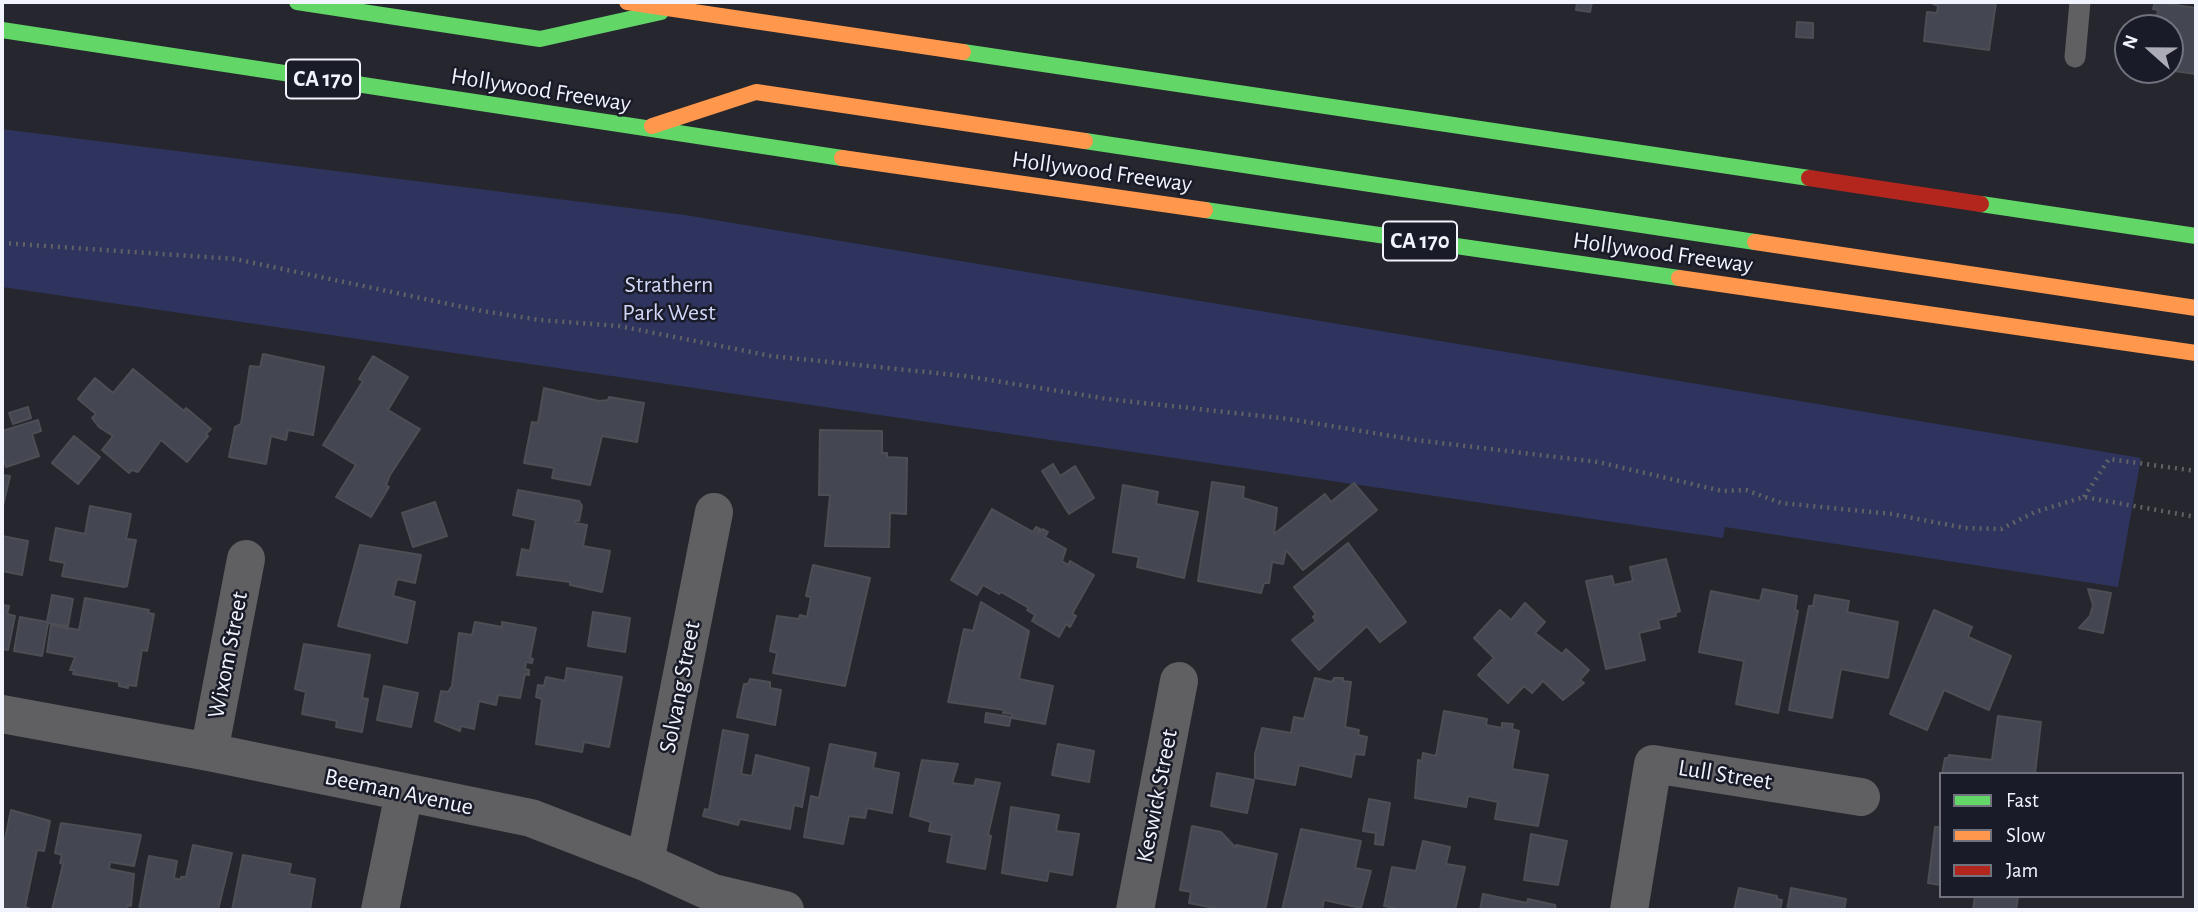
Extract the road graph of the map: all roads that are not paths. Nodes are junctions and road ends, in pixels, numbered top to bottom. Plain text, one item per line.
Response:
1 (297, 2) edge
2 (627, 2) edge
3 (2080, 2) edge
4 (676, 9) junction
5 (2, 30) edge
6 (2075, 57) dead end
7 (643, 128) junction
8 (2196, 236) edge
9 (2196, 309) edge
10 (2196, 354) edge
11 (714, 512) dead end
12 (246, 559) dead end
13 (1179, 681) dead end
14 (2, 714) edge
15 (209, 752) junction
16 (404, 793) junction
17 (1861, 797) dead end
18 (645, 862) junction
19 (380, 910) edge
20 (785, 910) edge
21 (1135, 910) edge
22 (1629, 910) edge

1 - 4 highway
2 - 4 highway
3 - 6 lane
4 - 8 highway
5 - 7 highway, Hollywood Freeway / CA 170
7 - 9 highway
7 - 10 highway, Hollywood Freeway / CA 170
11 - 18 street, Solvang Street
12 - 15 street, Wixom Street
13 - 21 street, Keswick Street
14 - 15 street, Beeman Avenue
15 - 16 street, Beeman Avenue
16 - 18 street, Beeman Avenue
16 - 19 street
17 - 22 street, Lull Street
18 - 20 street, Beeman Avenue

